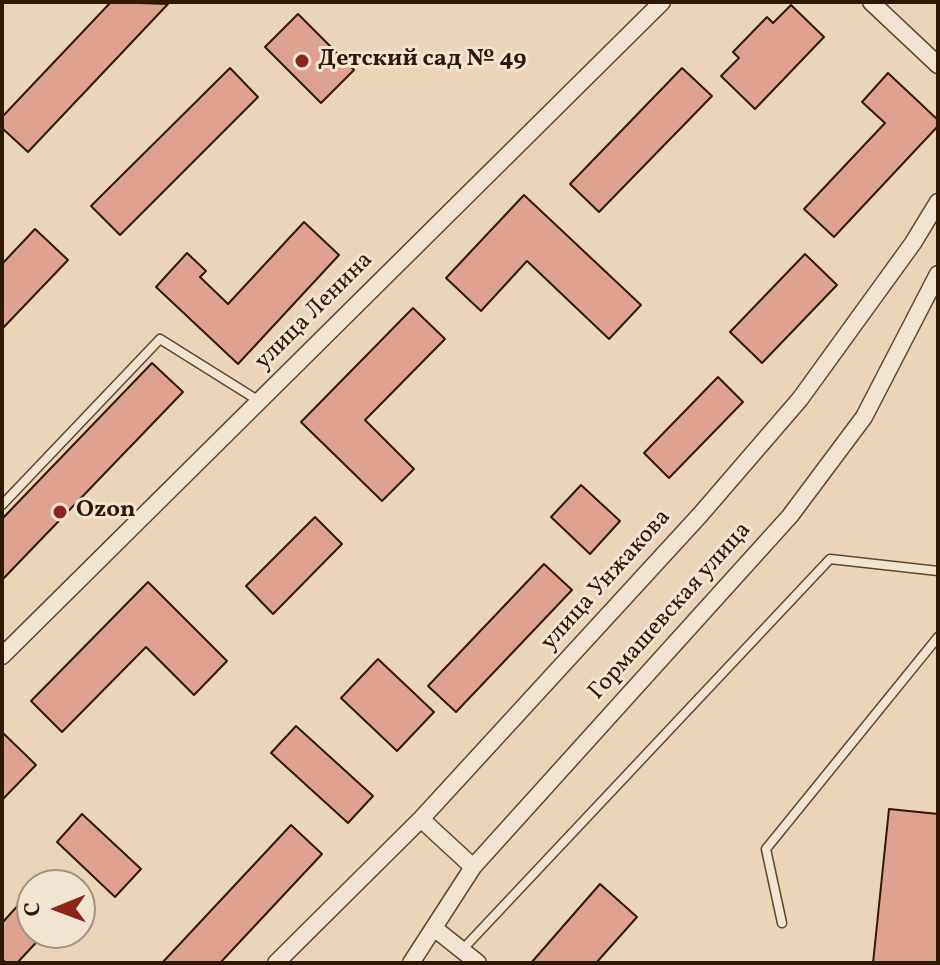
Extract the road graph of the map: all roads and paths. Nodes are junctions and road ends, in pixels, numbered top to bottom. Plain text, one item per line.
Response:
1 (662, 2) edge
2 (871, 2) edge
3 (938, 65) edge
4 (938, 202) edge
5 (938, 274) edge
6 (259, 401) junction
7 (2, 505) edge
8 (938, 571) edge
9 (938, 637) edge
10 (2, 656) edge
11 (421, 819) junction
12 (473, 867) junction
13 (782, 923) dead end
14 (434, 928) junction
15 (462, 950) junction
16 (276, 963) edge
17 (411, 963) edge
18 (478, 963) edge

1 - 6 street, улица Ленина
2 - 3 street
4 - 11 street, улица Унжакова
5 - 12 street, Гормашевская улица
6 - 7 lane
6 - 10 street, улица Ленина
8 - 15 lane
9 - 13 lane
11 - 12 street
11 - 16 street, улица Унжакова
12 - 14 street, Гормашевская улица
14 - 15 street
14 - 17 street, Гормашевская улица
15 - 18 street

